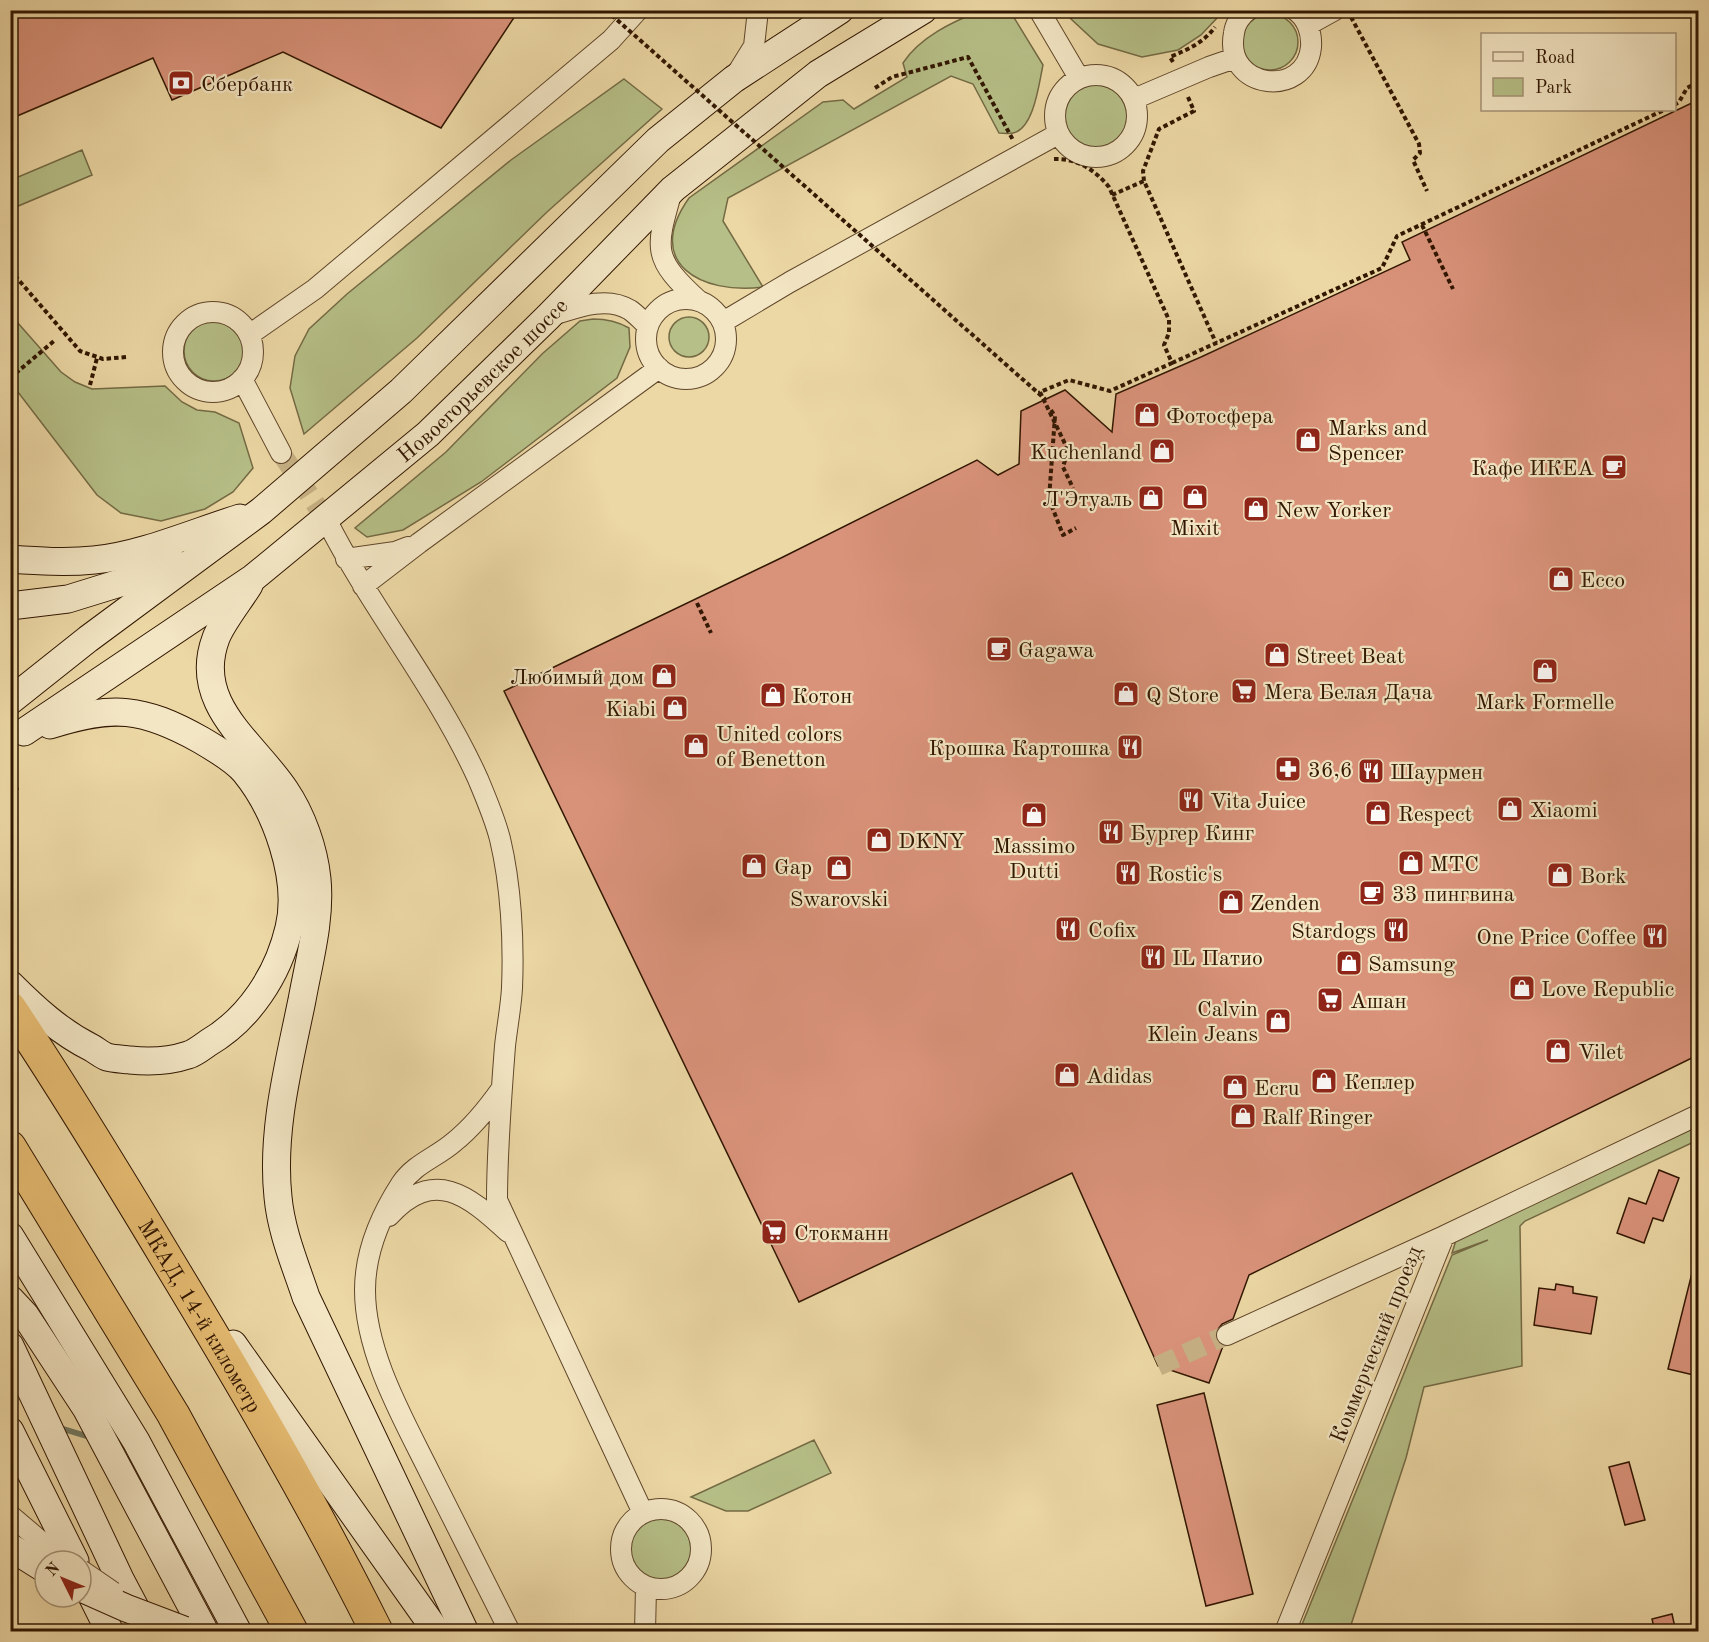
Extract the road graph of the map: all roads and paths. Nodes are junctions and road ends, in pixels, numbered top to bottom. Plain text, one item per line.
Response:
1 (606, 10) edge
2 (638, 10) edge
3 (758, 10) edge
4 (840, 10) edge
5 (923, 10) edge
6 (1039, 10) edge
7 (1248, 10) edge
8 (1335, 10) edge
9 (1349, 10) edge
10 (1301, 18) edge
11 (1219, 22) dead end
12 (1235, 58) junction
13 (1079, 78) junction
14 (734, 79) junction
15 (1180, 80) junction
16 (1698, 82) edge
17 (875, 88) dead end
18 (1134, 99) junction
19 (1676, 104) edge
20 (1663, 111) edge
21 (1058, 134) junction
22 (1009, 161) junction
23 (1044, 162) dead end
24 (1144, 181) junction
25 (673, 189) junction
26 (1426, 191) dead end
27 (1112, 195) junction
28 (1422, 225) junction
29 (10, 270) edge
30 (1453, 289) dead end
31 (699, 301) junction
32 (548, 316) junction
33 (723, 322) junction
34 (648, 326) junction
35 (249, 335) junction
36 (54, 341) dead end
37 (1216, 343) junction
38 (126, 357) dead end
39 (97, 358) junction
40 (1172, 363) junction
41 (659, 368) junction
42 (10, 378) edge
43 (242, 379) junction
44 (90, 385) dead end
45 (281, 453) tunnel mouth
46 (1073, 488) dead end
47 (261, 511) junction
48 (327, 521) tunnel mouth
49 (1076, 528) dead end
50 (419, 543) junction
51 (10, 559) edge
52 (196, 559) junction
53 (346, 559) junction
54 (253, 578) junction
55 (363, 586) junction
56 (697, 603) dead end
57 (15, 606) edge
58 (711, 633) dead end
59 (10, 701) edge
60 (17, 737) edge
61 (10, 781) edge
62 (19, 792) dead end
63 (10, 984) edge
64 (10, 1008) edge
65 (502, 1088) junction
66 (1698, 1115) edge
67 (10, 1147) edge
68 (137, 1209) junction
69 (379, 1227) junction
70 (10, 1236) edge
71 (1444, 1236) junction
72 (515, 1238) junction
73 (10, 1299) edge
74 (1227, 1335) tunnel mouth
75 (10, 1346) edge
76 (10, 1431) edge
77 (375, 1442) junction
78 (643, 1513) junction
79 (10, 1515) edge
80 (10, 1547) edge
81 (50, 1549) edge
82 (69, 1549) edge
83 (33, 1561) edge
84 (93, 1580) edge
85 (646, 1587) junction
86 (93, 1593) edge
87 (93, 1597) edge
88 (192, 1631) edge
89 (110, 1632) edge
90 (148, 1632) edge
91 (238, 1632) edge
92 (292, 1632) edge
93 (377, 1632) edge
94 (437, 1632) edge
95 (465, 1632) edge
96 (485, 1632) edge
97 (510, 1632) edge
98 (645, 1632) edge
99 (1285, 1632) edge

1 - 49 path, bridge
2 - 35 street
3 - 14 street
4 - 14 main road, Новоегорьевское шоссе
5 - 25 main road, Новоегорьевское шоссе
6 - 13 street
7 - 12 street
8 - 10 street
9 - 26 path
10 - 12 street
11 - 15 path
12 - 15 street
13 - 18 street
13 - 21 street
14 - 47 main road, Новоегорьевское шоссе
15 - 18 street
15 - 24 path
16 - 19 path
17 - 22 path
18 - 21 street
20 - 28 path
21 - 22 street
22 - 33 street
23 - 27 path
24 - 27 path
24 - 37 path
25 - 31 street
25 - 32 main road, Новоегорьевское шоссе
27 - 40 path
28 - 30 path
28 - 37 path
29 - 39 path
31 - 33 street
31 - 34 street
32 - 34 street
32 - 54 main road, Новоегорьевское шоссе
33 - 41 street
34 - 41 street
35 - 43 street
35 - 43 street
36 - 42 path
37 - 40 path
38 - 39 path
39 - 44 path
40 - 46 path
41 - 50 street
43 - 45 street
47 - 51 main road
47 - 52 main road, Новоегорьевское шоссе
48 - 53 street
50 - 53 street
50 - 55 street
52 - 57 main road
52 - 59 main road, Новоегорьевское шоссе
53 - 55 street
54 - 60 main road, Новоегорьевское шоссе
54 - 77 main road
55 - 65 street
56 - 58 path
60 - 63 main road
61 - 62 path
64 - 68 highway, МКАД, 14-й километр
65 - 69 street
65 - 72 street
66 - 71 street, Коммерческий проезд
67 - 92 highway
68 - 93 highway, МКАД, 14-й километр
68 - 94 main road
69 - 72 street
69 - 97 street
70 - 91 main road
71 - 74 street
71 - 99 street, Коммерческий проезд
72 - 78 street
73 - 88 main road
75 - 90 main road
76 - 82 main road
77 - 95 main road
77 - 96 main road
78 - 85 street
78 - 85 street
79 - 81 street
80 - 83 main road
84 - 88 street, bridge
85 - 98 street
86 - 88 main road, bridge
87 - 89 main road

